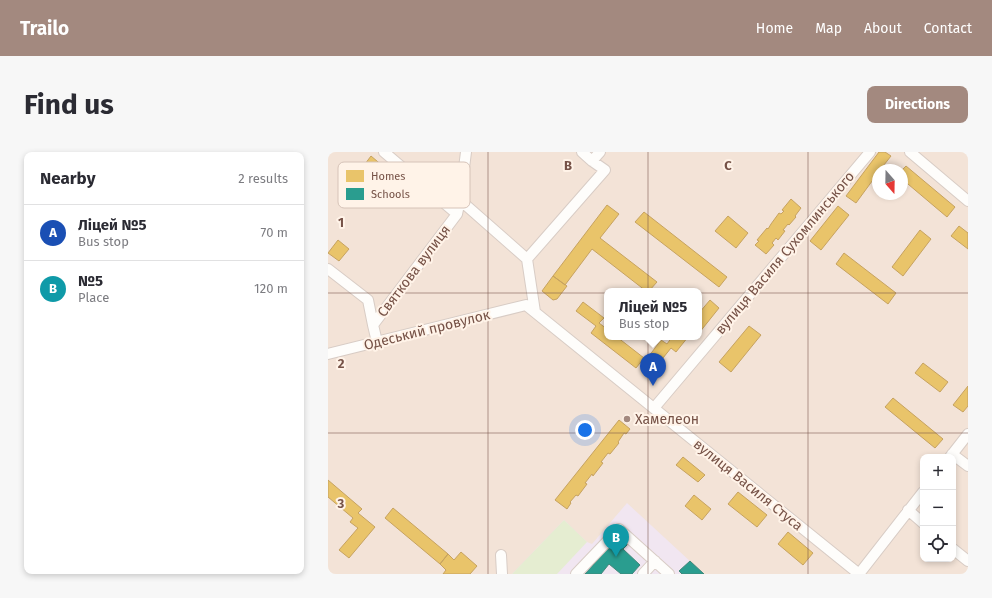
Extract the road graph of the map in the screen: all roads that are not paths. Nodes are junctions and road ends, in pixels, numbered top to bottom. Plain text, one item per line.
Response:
1 (384, 152) edge
2 (466, 152) edge
3 (582, 152) edge
4 (600, 152) edge
5 (870, 152) edge
6 (910, 152) edge
7 (592, 161) junction
8 (396, 162) edge
9 (465, 162) edge
10 (968, 201) edge
11 (450, 208) edge
12 (458, 208) edge
13 (469, 208) edge
14 (457, 214) junction
15 (528, 259) junction
16 (328, 269) edge
17 (526, 305) joint
18 (534, 312) junction
19 (373, 325) junction
20 (377, 342) junction
21 (328, 354) edge
22 (654, 408) junction
23 (968, 434) edge
24 (953, 454) edge
25 (956, 459) edge
26 (968, 466) edge
27 (920, 496) edge
28 (908, 510) junction
29 (920, 520) edge
30 (956, 552) edge
31 (501, 555) dead end
32 (655, 561) junction
33 (968, 562) edge
34 (502, 574) edge
35 (576, 574) edge
36 (642, 574) edge
37 (669, 574) edge
38 (859, 574) edge

1 - 8 street
2 - 9 street, Святкова вулиця
3 - 7 street
4 - 7 street
5 - 22 street, вулиця Василя Сухомлинського
6 - 10 street
7 - 15 street
11 - 14 street
12 - 14 street, Святкова вулиця
13 - 15 street
14 - 19 street, Святкова вулиця
15 - 18 street
16 - 19 street
17 - 18 street, вулиця Василя Стуса
17 - 20 street, Одеський провулок
18 - 22 street, вулиця Василя Стуса
19 - 20 street, Святкова вулиця
20 - 21 street, Одеський провулок
22 - 38 street, вулиця Василя Стуса
23 - 24 street
25 - 26 street
27 - 28 street
28 - 29 street
28 - 38 street
30 - 33 street
31 - 34 street
32 - 35 street
32 - 36 street
32 - 37 street

